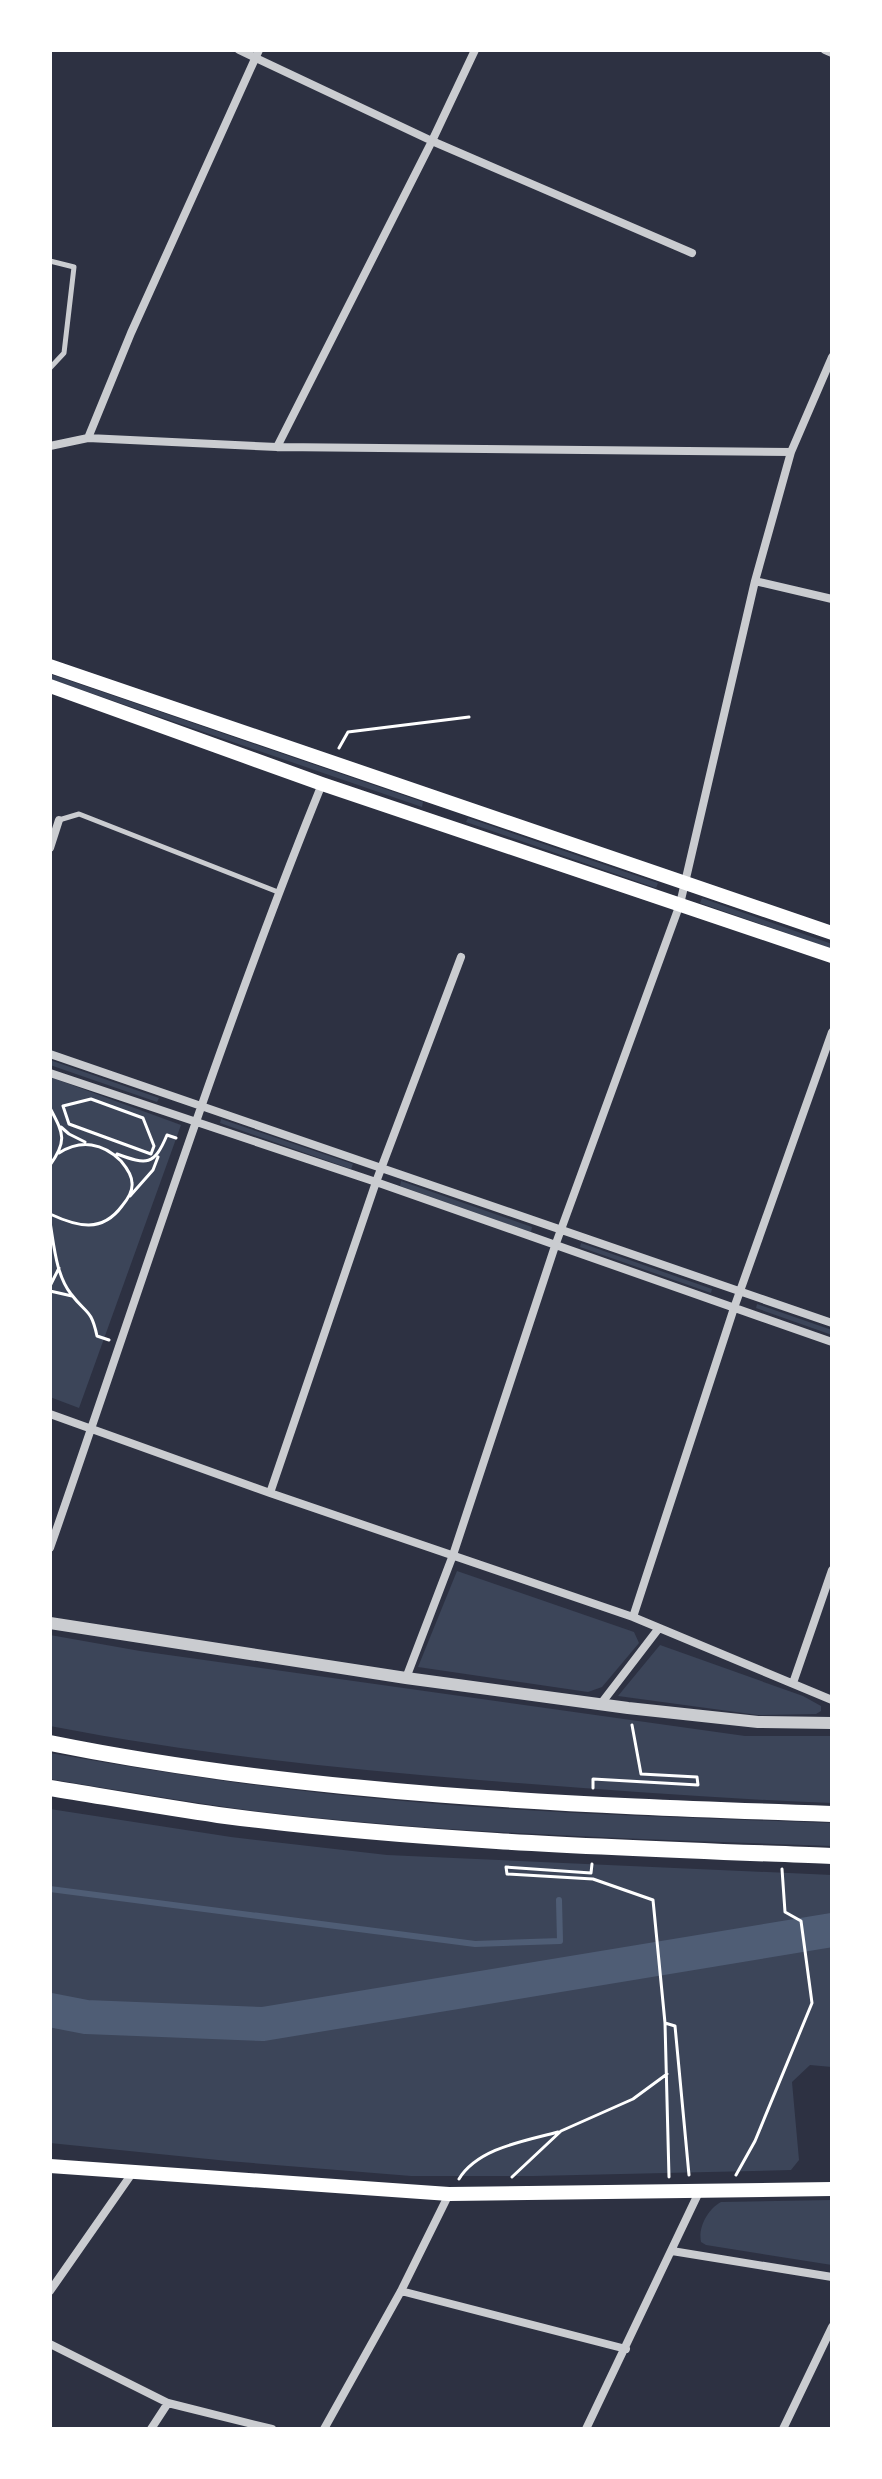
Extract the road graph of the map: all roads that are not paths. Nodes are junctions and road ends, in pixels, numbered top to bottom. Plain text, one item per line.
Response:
1 (239, 50) edge
2 (475, 50) edge
3 (825, 50) edge
4 (832, 53) edge
5 (257, 54) edge
6 (432, 141) junction
7 (692, 253) dead end
8 (50, 261) edge
9 (832, 357) edge
10 (50, 368) edge
11 (88, 438) junction
12 (50, 446) edge
13 (277, 447) junction
14 (791, 452) junction
15 (755, 581) junction
16 (832, 599) edge
17 (50, 666) edge
18 (50, 686) edge
19 (322, 784) junction
20 (452, 802) junction
21 (59, 820) joint
22 (444, 826) junction
23 (50, 848) edge
24 (685, 883) junction
25 (278, 892) junction
26 (680, 904) junction
27 (832, 933) edge
28 (832, 956) edge
29 (461, 957) dead end
30 (832, 1032) edge
31 (50, 1054) edge
32 (50, 1073) edge
33 (200, 1106) junction
34 (194, 1122) junction
35 (382, 1168) junction
36 (376, 1182) junction
37 (561, 1230) junction
38 (555, 1246) junction
39 (740, 1291) junction
40 (734, 1308) junction
41 (832, 1323) edge
42 (832, 1342) edge
43 (50, 1414) edge
44 (92, 1429) junction
45 (270, 1493) junction
46 (50, 1548) edge
47 (453, 1555) junction
48 (832, 1570) edge
49 (633, 1617) junction
50 (50, 1623) edge
51 (659, 1628) junction
52 (406, 1678) junction
53 (793, 1683) junction
54 (832, 1700) edge
55 (600, 1705) junction
56 (832, 1723) edge
57 (50, 1743) edge
58 (50, 1788) edge
59 (832, 1814) edge
60 (832, 1856) edge
61 (50, 2166) edge
62 (133, 2172) junction
63 (832, 2189) edge
64 (695, 2192) junction
65 (449, 2194) junction
66 (672, 2251) junction
67 (832, 2277) edge
68 (50, 2291) edge
69 (401, 2291) junction
70 (832, 2327) edge
71 (50, 2344) edge
72 (626, 2349) junction
73 (168, 2403) junction
74 (151, 2429) edge
75 (272, 2429) edge
76 (324, 2429) edge
77 (586, 2429) edge
78 (783, 2429) edge

1 - 5 street
2 - 6 street
3 - 4 street
5 - 6 street
5 - 11 street
6 - 7 street
6 - 13 street
8 - 10 lane
9 - 14 street
11 - 12 street
11 - 13 street
13 - 14 street
14 - 15 street
15 - 16 street
15 - 24 street
17 - 20 main road
18 - 19 main road
19 - 22 main road
19 - 25 street
20 - 22 main road
20 - 24 main road
21 - 23 street
21 - 25 lane
22 - 26 main road
24 - 26 street
24 - 27 main road
25 - 33 street
26 - 28 main road
26 - 37 street
29 - 35 street
30 - 39 street
31 - 33 street
32 - 34 street
33 - 34 street
33 - 35 street
34 - 36 street
34 - 44 street
35 - 36 street
35 - 37 street
36 - 38 street
36 - 45 street
37 - 38 street
37 - 39 street
38 - 40 street
38 - 47 street
39 - 40 street
39 - 41 street
40 - 42 street
40 - 49 street
43 - 44 street
44 - 45 street
44 - 46 street
45 - 47 street
47 - 49 street
47 - 52 street
48 - 53 street
49 - 51 street
50 - 52 street
51 - 53 street
51 - 55 street
52 - 55 street
53 - 54 street
55 - 56 street
57 - 59 highway
58 - 60 highway
61 - 62 main road
62 - 65 main road
62 - 68 street
63 - 64 main road
64 - 65 main road
64 - 66 street
65 - 69 street
66 - 67 street
66 - 72 street
69 - 72 street
69 - 76 street
70 - 78 street
71 - 73 street
72 - 77 street
73 - 74 street
73 - 75 street

